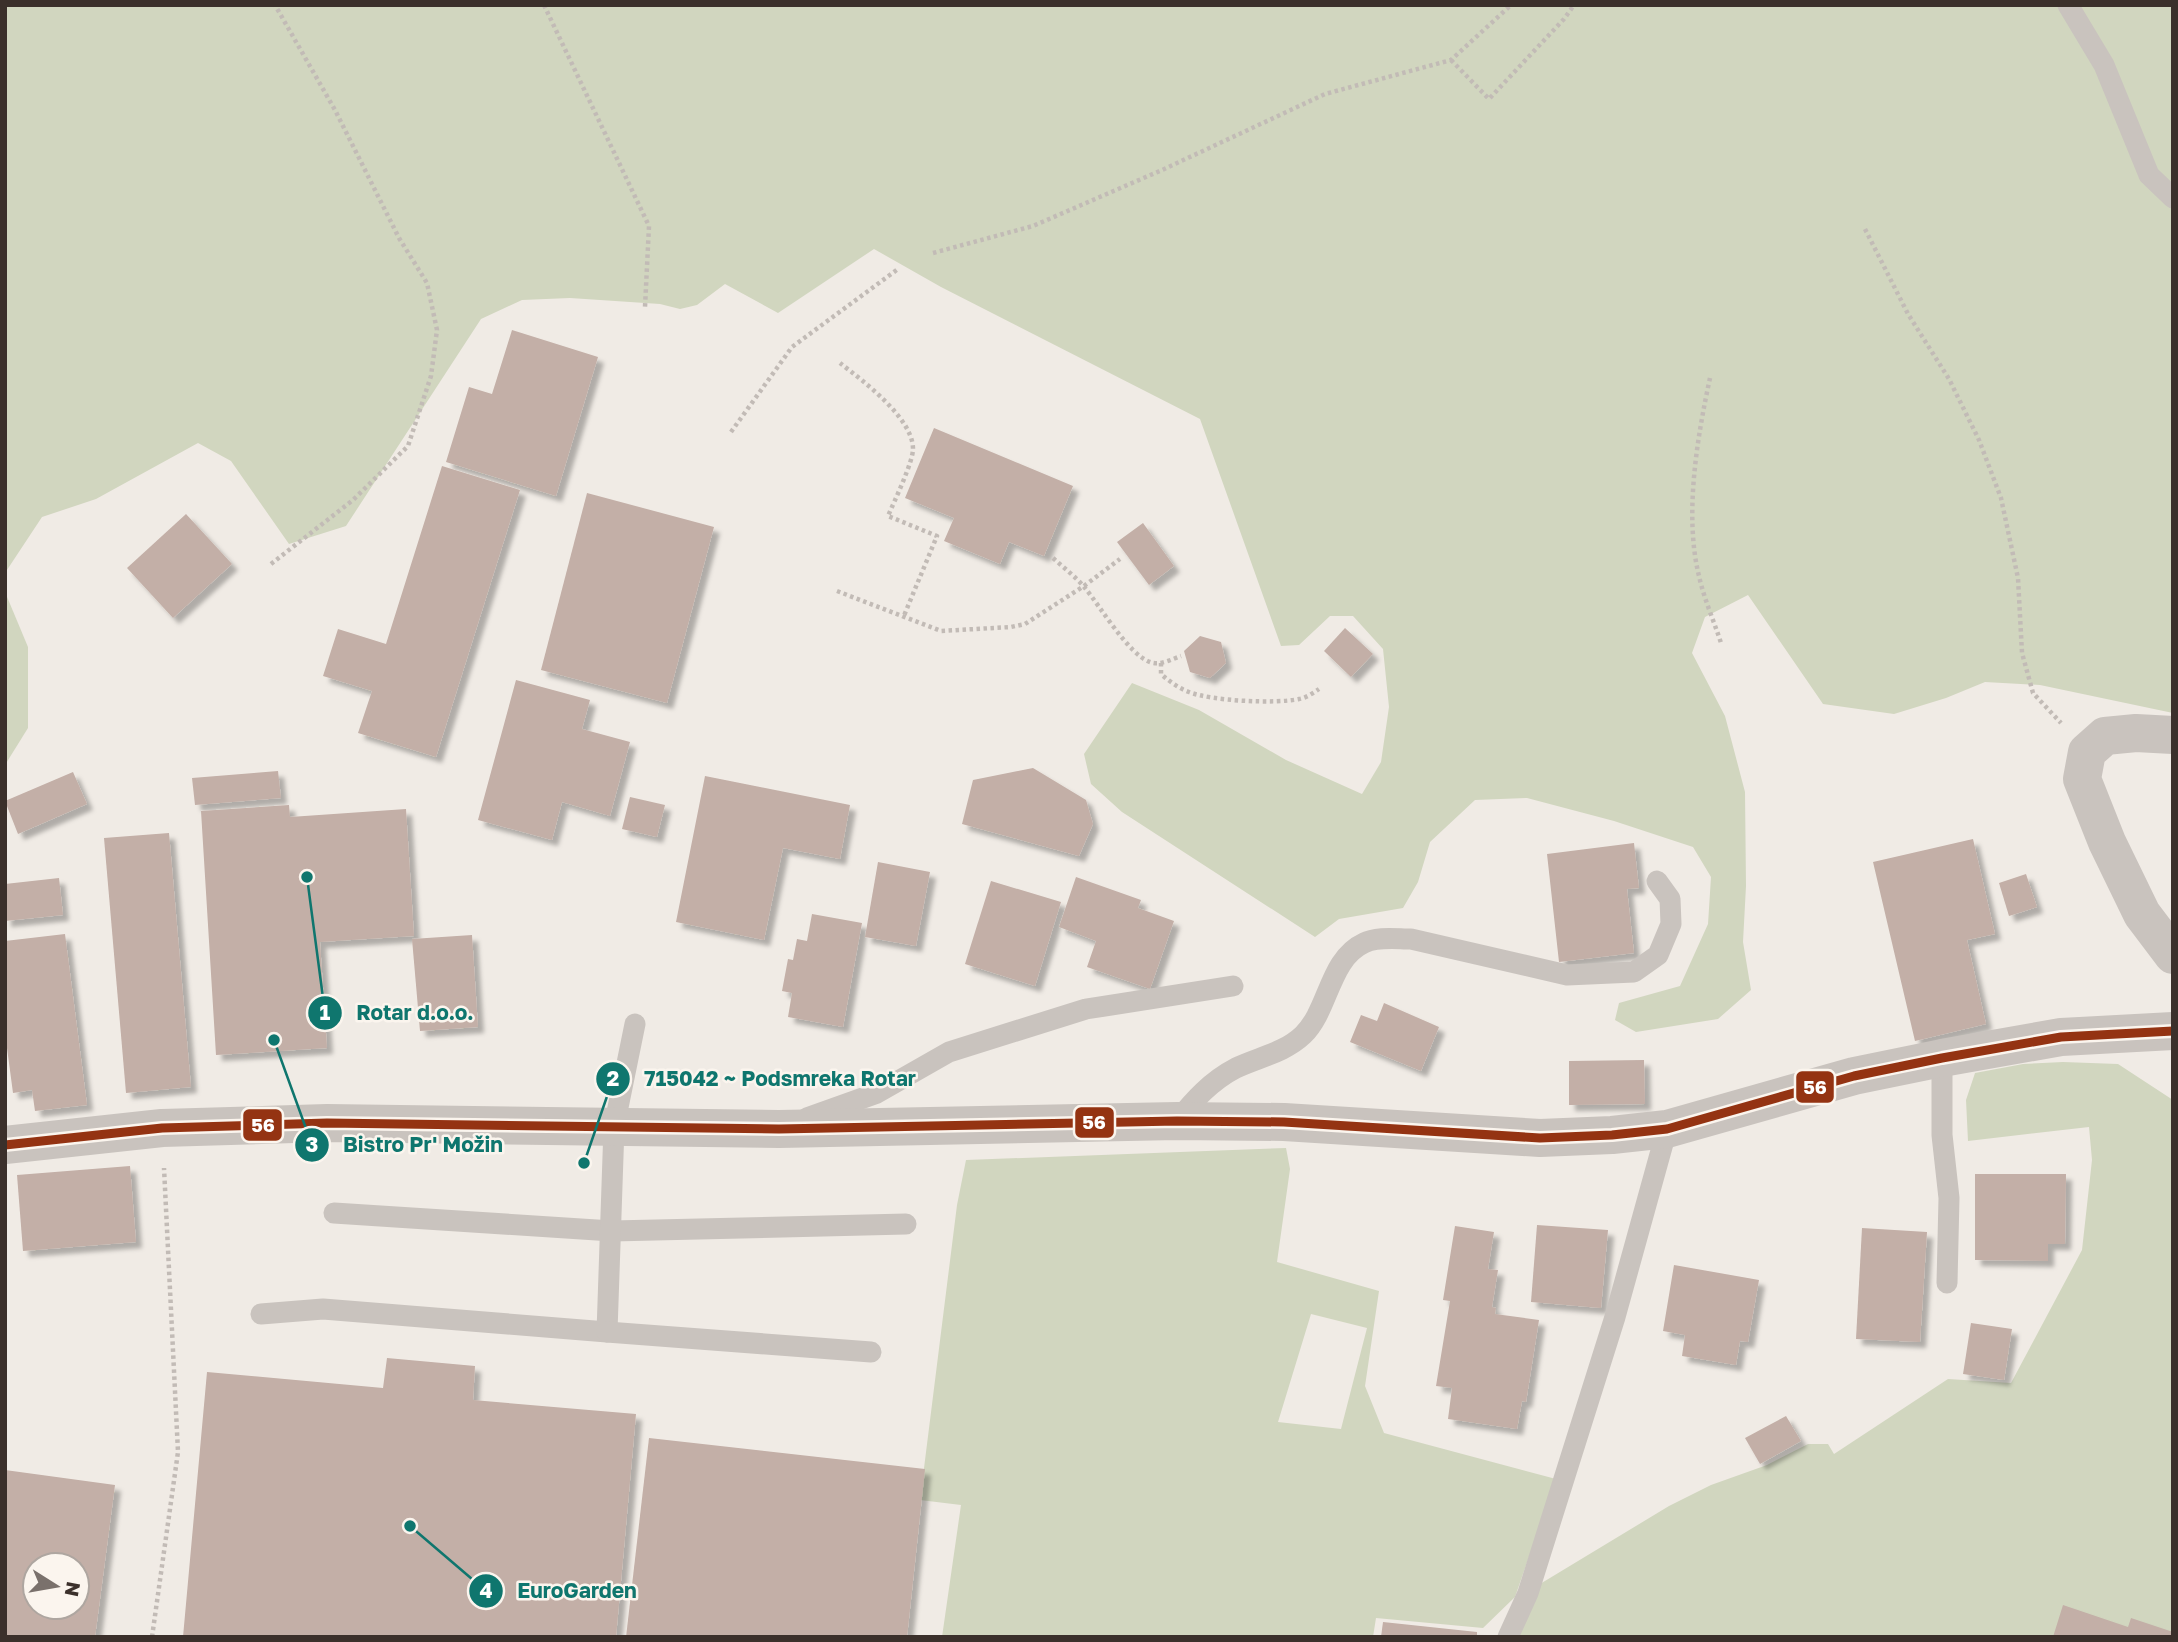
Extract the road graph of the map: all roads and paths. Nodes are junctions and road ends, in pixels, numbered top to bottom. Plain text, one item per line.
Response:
1 (275, 5) edge
2 (544, 5) edge
3 (1511, 5) edge
4 (1574, 5) edge
5 (2068, 5) edge
6 (1451, 60) junction
7 (2173, 198) edge
8 (1865, 229) dead end
9 (933, 253) dead end
10 (898, 269) dead end
11 (645, 307) dead end
12 (840, 363) dead end
13 (1710, 378) dead end
14 (731, 432) dead end
15 (1053, 558) dead end
16 (1120, 559) dead end
17 (271, 564) dead end
18 (1084, 586) junction
19 (837, 591) dead end
20 (903, 618) junction
21 (1721, 643) dead end
22 (1181, 656) dead end
23 (1161, 663) junction
24 (1319, 689) dead end
25 (2173, 735) edge
26 (2087, 752) junction
27 (1657, 881) dead end
28 (2173, 955) edge
29 (1233, 986) dead end
30 (635, 1024) dead end
31 (2173, 1031) edge
32 (1942, 1058) junction
33 (1177, 1121) junction
34 (614, 1127) junction
35 (162, 1128) junction
36 (779, 1129) junction
37 (1667, 1129) junction
38 (5, 1144) edge
39 (334, 1213) dead end
40 (906, 1224) dead end
41 (612, 1231) junction
42 (1947, 1283) dead end
43 (261, 1314) dead end
44 (607, 1332) junction
45 (871, 1352) dead end
46 (152, 1637) edge
47 (1508, 1637) edge

1 - 17 path
2 - 11 path
3 - 6 path
4 - 6 path
5 - 7 lane
6 - 9 path
8 - 26 path
10 - 14 path
12 - 20 path
13 - 21 path
15 - 18 path
16 - 18 path
18 - 20 path
18 - 23 path
19 - 20 path
22 - 23 path
23 - 24 path
25 - 26 street
26 - 28 street
27 - 33 lane
29 - 36 lane
30 - 34 lane
31 - 32 street
32 - 37 street
32 - 42 lane
33 - 36 street
33 - 37 street
34 - 35 street
34 - 36 street
34 - 41 lane
35 - 38 street
35 - 46 path
37 - 47 lane
39 - 41 lane
40 - 41 lane
41 - 44 lane
43 - 44 lane
44 - 45 lane

